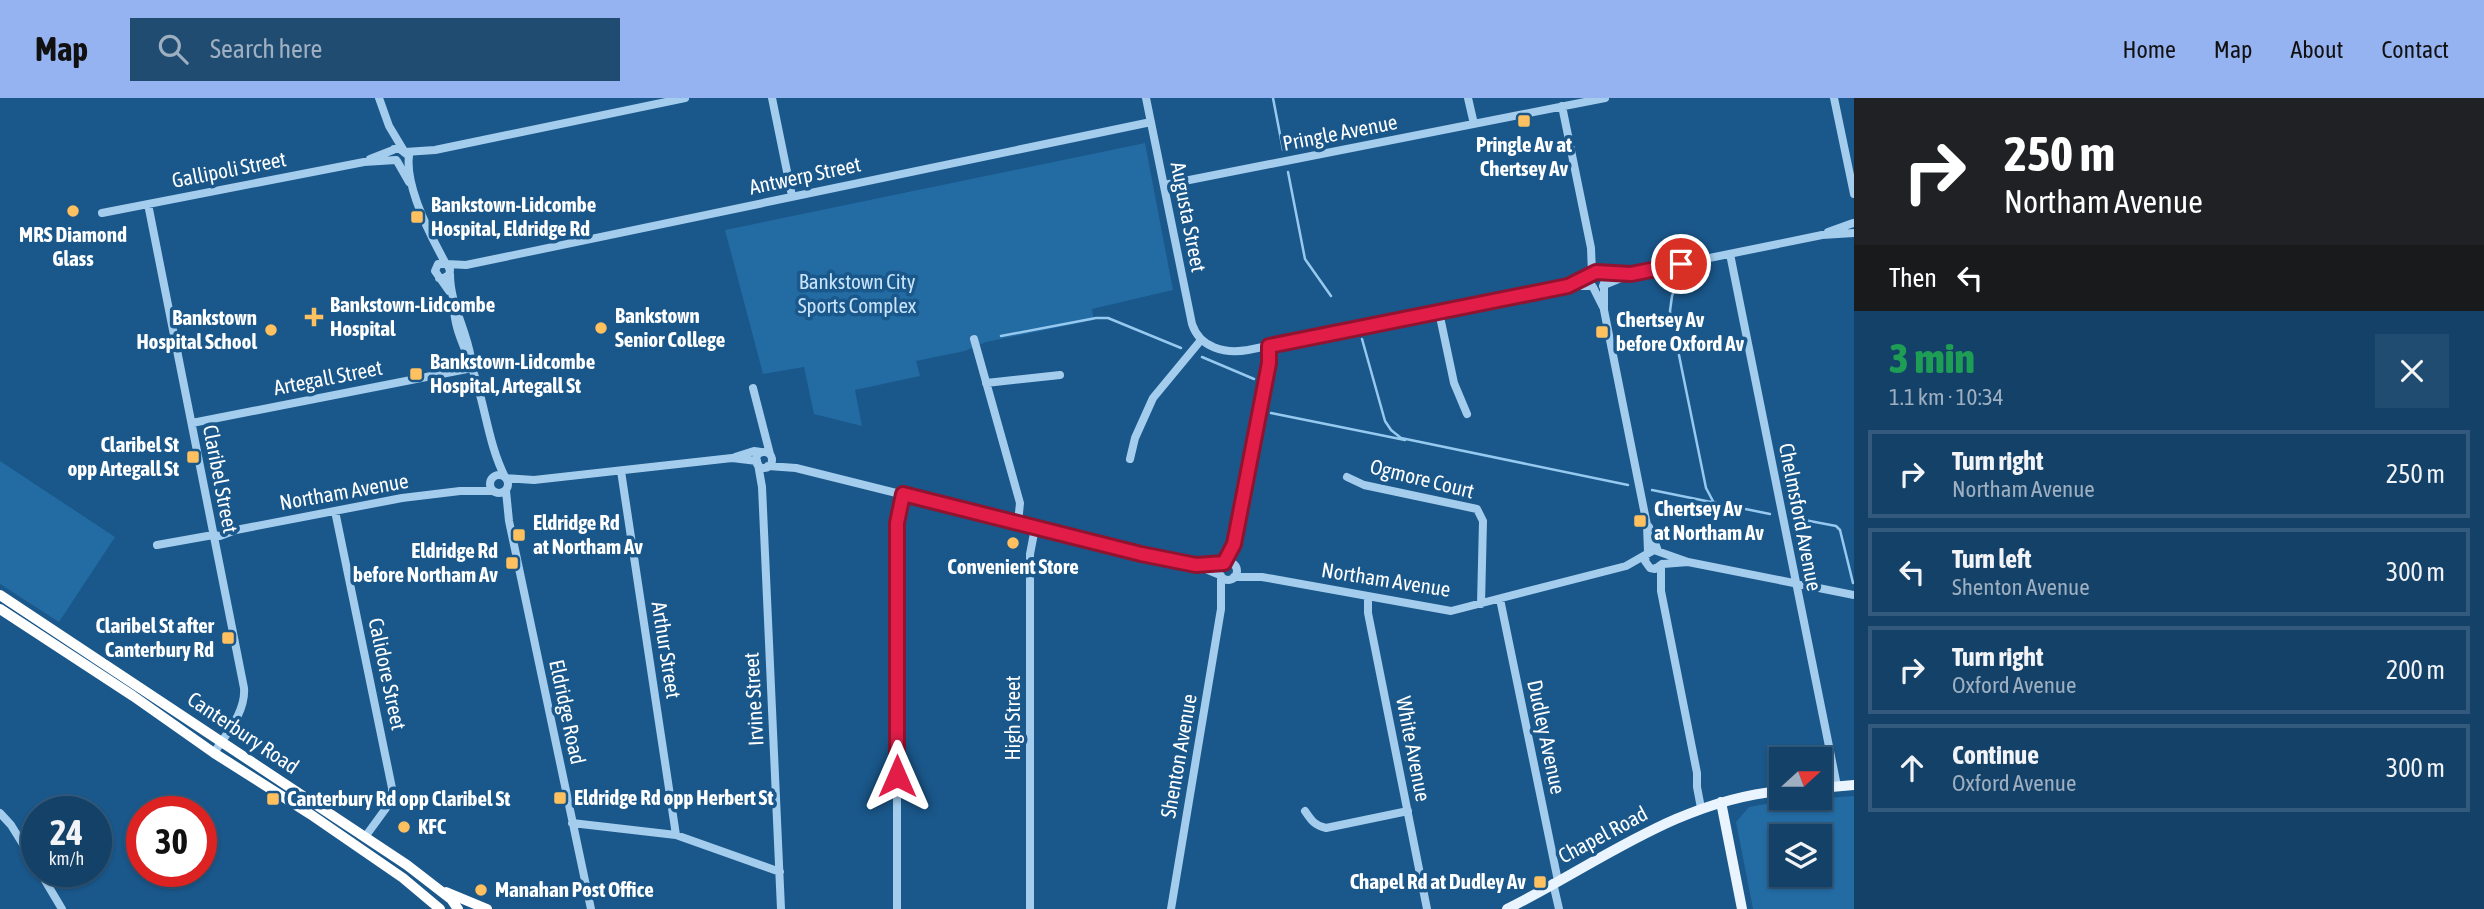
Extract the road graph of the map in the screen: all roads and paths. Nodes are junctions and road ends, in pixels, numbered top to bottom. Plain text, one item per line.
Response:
1 (379, 98) edge
2 (685, 98) edge
3 (772, 98) edge
4 (1146, 98) edge
5 (1468, 98) edge
6 (1605, 98) edge
7 (1834, 98) edge
8 (1562, 107) junction
9 (1151, 122) junction
10 (1474, 124) junction
11 (389, 126) junction
12 (393, 150) junction
13 (406, 156) junction
14 (396, 161) junction
15 (364, 162) junction
16 (1164, 185) junction
17 (413, 188) junction
18 (1854, 194) edge
19 (792, 196) junction
20 (148, 204) junction
21 (102, 213) dead end
22 (1854, 222) edge
23 (1854, 233) edge
24 (1822, 235) junction
25 (433, 240) junction
26 (1591, 248) junction
27 (1730, 254) junction
28 (436, 266) junction
29 (448, 269) junction
30 (1603, 273) junction
31 (1631, 274) junction
32 (1591, 275) junction
33 (439, 278) junction
34 (1604, 285) junction
35 (1568, 286) junction
36 (1593, 287) junction
37 (450, 294) junction
38 (1604, 310) junction
39 (1439, 312) junction
40 (974, 340) dead end
41 (1201, 340) junction
42 (1269, 346) junction
43 (472, 368) junction
44 (1060, 375) dead end
45 (986, 383) junction
46 (753, 388) dead end
47 (1467, 414) dead end
48 (191, 423) junction
49 (495, 453) junction
50 (732, 458) junction
51 (767, 458) junction
52 (1130, 459) dead end
53 (757, 462) junction
54 (621, 471) junction
55 (506, 477) junction
56 (1347, 477) dead end
57 (534, 480) junction
58 (498, 487) junction
59 (762, 487) junction
60 (903, 494) junction
61 (335, 511) junction
62 (1018, 523) junction
63 (1647, 525) junction
64 (1035, 528) junction
65 (214, 535) junction
66 (1234, 544) junction
67 (157, 545) dead end
68 (1659, 551) junction
69 (1647, 553) junction
70 (1225, 562) junction
71 (1688, 562) junction
72 (1196, 565) junction
73 (1662, 565) junction
74 (1236, 566) junction
75 (1626, 566) junction
76 (1649, 567) junction
77 (1221, 576) junction
78 (1262, 577) junction
79 (1233, 578) junction
80 (1796, 583) junction
81 (1661, 591) junction
82 (1854, 595) edge
83 (0, 596) edge
84 (1367, 597) junction
85 (1500, 599) junction
86 (1481, 604) junction
87 (1221, 608) junction
88 (0, 609) edge
89 (222, 742) junction
90 (214, 753) junction
91 (1854, 785) edge
92 (1832, 786) edge
93 (1836, 786) junction
94 (1769, 792) edge
95 (1721, 802) junction
96 (1701, 808) junction
97 (1305, 811) dead end
98 (1408, 811) junction
99 (0, 814) edge
100 (572, 823) junction
101 (676, 835) junction
102 (365, 837) junction
103 (21, 841) edge
104 (780, 872) junction
105 (1555, 882) junction
106 (49, 887) edge
107 (440, 890) junction
108 (421, 891) junction
109 (62, 909) edge
110 (425, 909) edge
111 (440, 909) edge
112 (458, 909) edge
113 (487, 909) edge
114 (591, 909) edge
115 (781, 909) edge
116 (897, 909) edge
117 (1030, 909) edge
118 (1171, 909) edge
119 (1427, 909) edge
120 (1507, 909) edge
121 (1559, 909) edge
122 (1742, 909) edge

1 - 11 street, Eldridge Road
2 - 13 street
3 - 19 street
4 - 9 street, Augusta Street
5 - 10 street
6 - 8 street, Pringle Avenue
7 - 18 street
8 - 10 street, Pringle Avenue
8 - 26 street
9 - 16 street, Augusta Street
9 - 19 street, Antwerp Street
10 - 16 street, Pringle Avenue
11 - 12 street, Eldridge Road
11 - 13 street, Eldridge Road
12 - 13 street
12 - 14 street, Eldridge Road
12 - 15 street, Gallipoli Street
13 - 14 street, Gallipoli Street
13 - 17 street, Eldridge Road
14 - 15 street, Gallipoli Street
14 - 17 street, Eldridge Road
15 - 20 street, Gallipoli Street
16 - 41 street, Augusta Street
17 - 25 street, Eldridge Road
19 - 29 street, Antwerp Street
20 - 21 street, Gallipoli Street
20 - 48 street, Claribel Street
22 - 23 street
22 - 24 street
23 - 24 street
24 - 27 street
25 - 28 street, Eldridge Road
25 - 29 street, Eldridge Road
26 - 30 street
26 - 32 street
27 - 31 street
27 - 80 street, Chelmsford Avenue
28 - 29 street
28 - 33 street
29 - 33 street
29 - 37 street, Eldridge Road
30 - 31 street
30 - 32 street
30 - 34 street
31 - 34 street
32 - 35 street
32 - 36 street
33 - 37 street, Eldridge Road
34 - 36 street
34 - 38 street
35 - 36 street
35 - 39 street
36 - 38 street
37 - 43 street, Eldridge Road
38 - 63 street
39 - 42 street
39 - 47 street
40 - 45 street
41 - 42 street
41 - 52 street
42 - 66 street
43 - 48 street, Artegall Street
43 - 49 street, Eldridge Road
44 - 45 street
45 - 62 street
46 - 51 street, Irvine Street
48 - 65 street, Claribel Street
49 - 55 street, Eldridge Road
49 - 58 street, Eldridge Road
50 - 51 street, Northam Avenue
50 - 53 street, Northam Avenue
50 - 54 street, Northam Avenue
51 - 53 street
51 - 59 street, Irvine Street
51 - 60 street, Northam Avenue
53 - 59 street, Irvine Street
54 - 57 street, Northam Avenue
54 - 101 street, Arthur Street
55 - 57 street, Northam Avenue
55 - 58 street, Eldridge Road
55 - 58 street, Northam Avenue
56 - 86 street, Ogmore Court
57 - 58 street, Northam Avenue
58 - 61 street, Northam Avenue
58 - 100 street, Eldridge Road
59 - 104 street, Irvine Street
60 - 62 street, Northam Avenue
60 - 116 street
61 - 65 street, Northam Avenue
61 - 102 street, Calidore Street
62 - 64 street, Northam Avenue
63 - 68 street
63 - 69 street
64 - 72 street, Northam Avenue
64 - 117 street, High Street
65 - 67 street, Northam Avenue
65 - 89 street, Claribel Street
66 - 70 street
66 - 74 street
68 - 69 street
68 - 71 street
68 - 73 street
69 - 75 street, Northam Avenue
69 - 76 street
70 - 72 street, Northam Avenue
70 - 74 street
70 - 77 street
71 - 73 street
71 - 80 street
72 - 77 street, Northam Avenue
73 - 76 street
73 - 81 street
74 - 78 street, Northam Avenue
74 - 79 street
75 - 76 street, Northam Avenue
75 - 85 street, Northam Avenue
76 - 81 street
77 - 79 street
77 - 87 street, Shenton Avenue
78 - 79 street, Northam Avenue
78 - 84 street, Northam Avenue
79 - 87 street, Shenton Avenue
80 - 82 street
80 - 93 street, Chelmsford Avenue
81 - 96 street
83 - 89 highway, Canterbury Road
84 - 86 street, Northam Avenue
84 - 98 street, White Avenue
85 - 86 street, Northam Avenue
85 - 105 street, Dudley Avenue
87 - 118 street, Shenton Avenue
88 - 90 highway, Canterbury Road
89 - 90 street, Claribel Street
89 - 102 highway, Canterbury Road
90 - 108 highway, Canterbury Road
91 - 93 main road
92 - 93 main road
94 - 95 main road, Chapel Road
95 - 96 main road, Chapel Road
95 - 122 main road
96 - 105 main road, Chapel Road
97 - 98 street
98 - 119 street, White Avenue
99 - 103 street
100 - 101 street
100 - 114 street, Eldridge Road
101 - 104 street
102 - 107 highway, Canterbury Road
104 - 115 street, Irvine Street
105 - 120 main road, Chapel Road
105 - 121 street, Dudley Avenue
106 - 109 street
107 - 112 highway, Canterbury Road
107 - 113 highway
108 - 110 highway
108 - 111 highway, Canterbury Road

